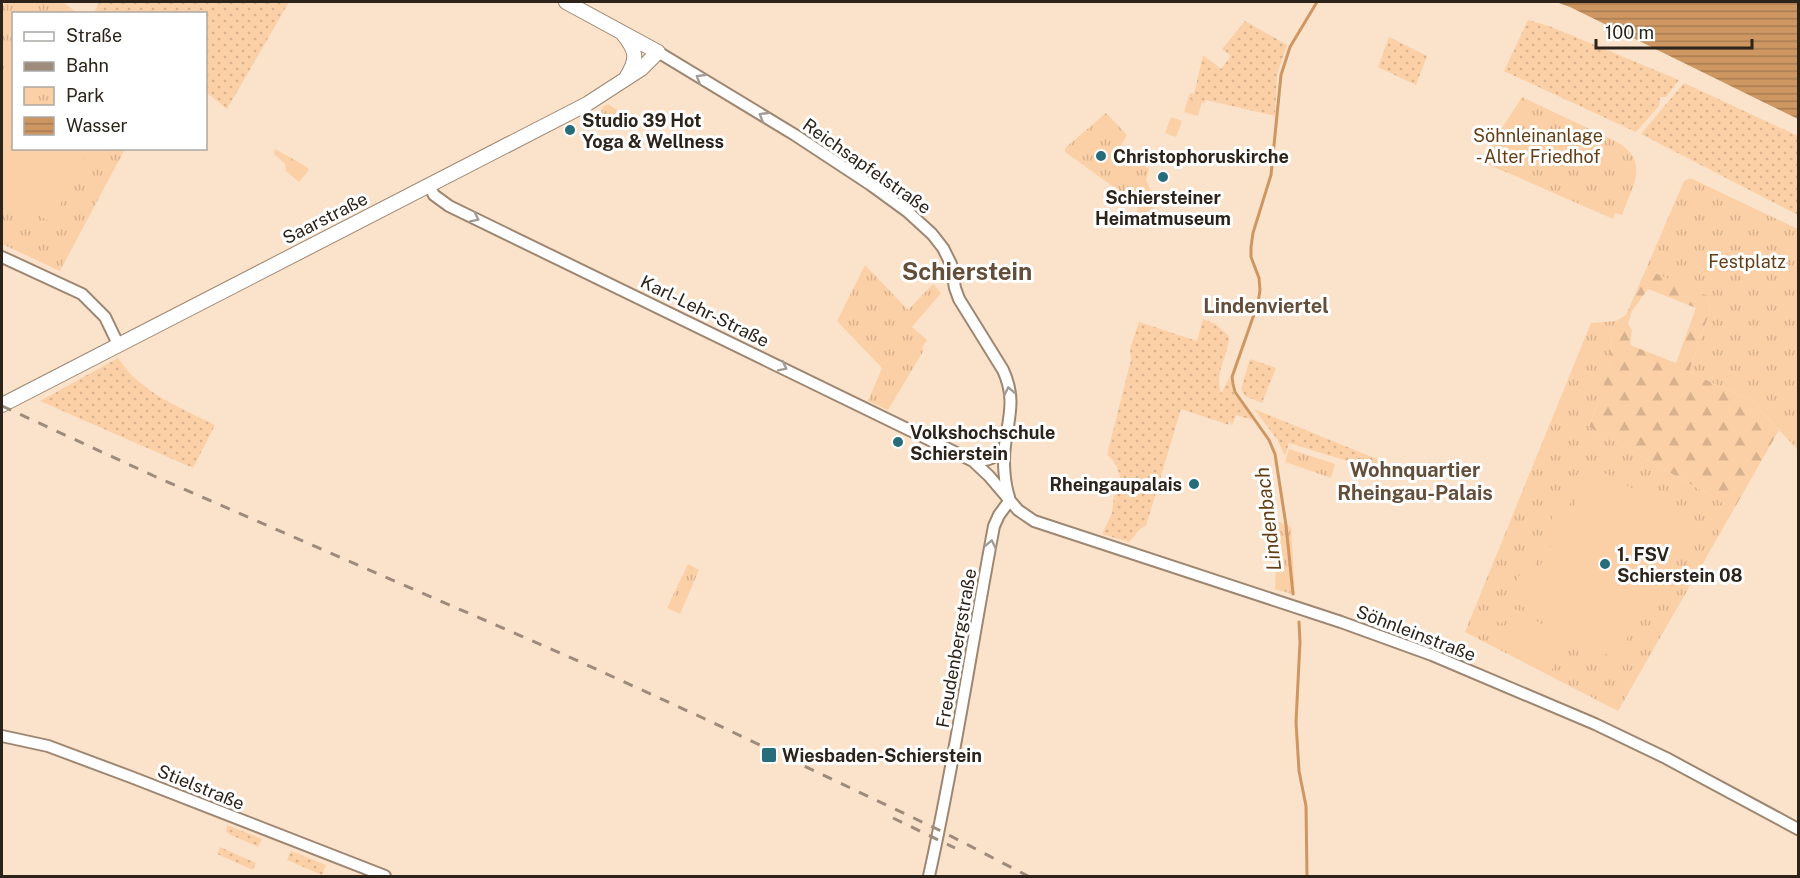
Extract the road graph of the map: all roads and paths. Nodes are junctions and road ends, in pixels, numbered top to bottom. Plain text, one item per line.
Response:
1 (566, 2) edge
2 (622, 33) junction
3 (658, 52) junction
4 (625, 80) junction
5 (429, 185) junction
6 (2, 257) edge
7 (118, 344) junction
8 (2, 405) edge
9 (1004, 448) junction
10 (973, 461) junction
11 (1010, 500) junction
12 (2, 736) edge
13 (1798, 829) edge
14 (385, 876) edge
15 (929, 876) edge

1 - 2 main road
2 - 3 main road
2 - 4 main road
3 - 4 main road, Saarstraße
9 -> 3 street, Reichsapfelstraße
4 - 5 main road, Saarstraße
5 - 7 main road, Saarstraße
5 -> 10 street, Karl-Lehr-Straße
6 - 7 street
7 - 8 main road, Saarstraße
9 - 10 street
9 - 11 street, Reichsapfelstraße
10 - 11 street, Karl-Lehr-Straße
11 - 13 street, Söhnleinstraße
15 -> 11 street, Freudenbergstraße
12 - 14 street, Stielstraße

